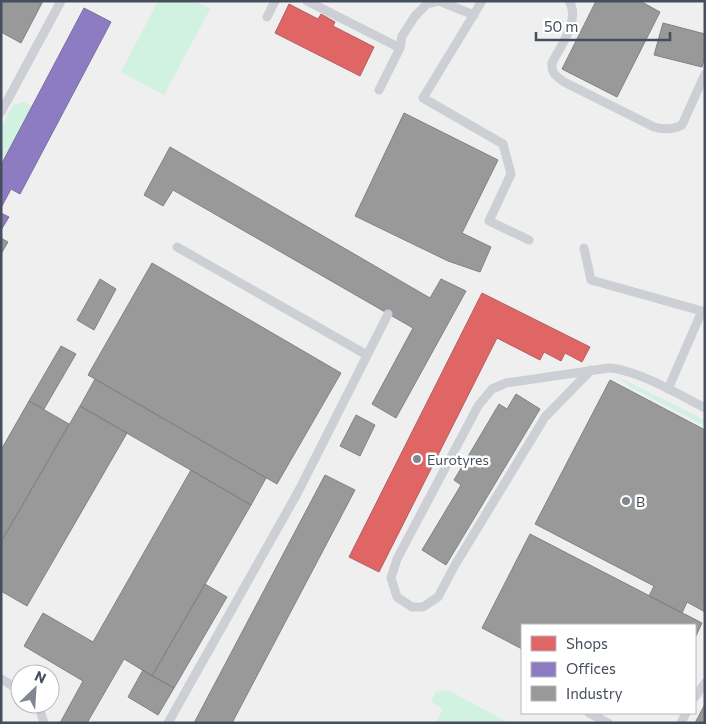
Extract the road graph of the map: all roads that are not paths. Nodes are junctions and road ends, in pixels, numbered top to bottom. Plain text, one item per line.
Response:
1 (61, 1) edge
2 (275, 1) edge
3 (308, 1) edge
4 (482, 1) edge
5 (569, 1) edge
6 (474, 14) junction
7 (267, 17) dead end
8 (400, 48) junction
9 (705, 74) edge
10 (379, 90) dead end
11 (1, 112) edge
12 (529, 240) dead end
13 (177, 247) dead end
14 (584, 248) dead end
15 (703, 312) edge
16 (388, 314) dead end
17 (367, 355) junction
18 (591, 370) junction
19 (668, 389) junction
20 (705, 408) edge
21 (705, 682) edge
22 (696, 696) edge
23 (591, 714) edge
24 (168, 723) edge
25 (608, 723) edge

1 - 11 lane
2 - 7 lane
3 - 8 lane
4 - 6 lane
5 - 9 lane
6 - 8 lane
6 - 12 lane
8 - 10 lane
13 - 17 lane
14 - 15 lane
15 - 19 lane
16 - 17 lane
17 - 24 lane
18 - 18 lane
18 - 19 lane
19 - 20 lane
21 - 22 lane
23 - 25 lane

